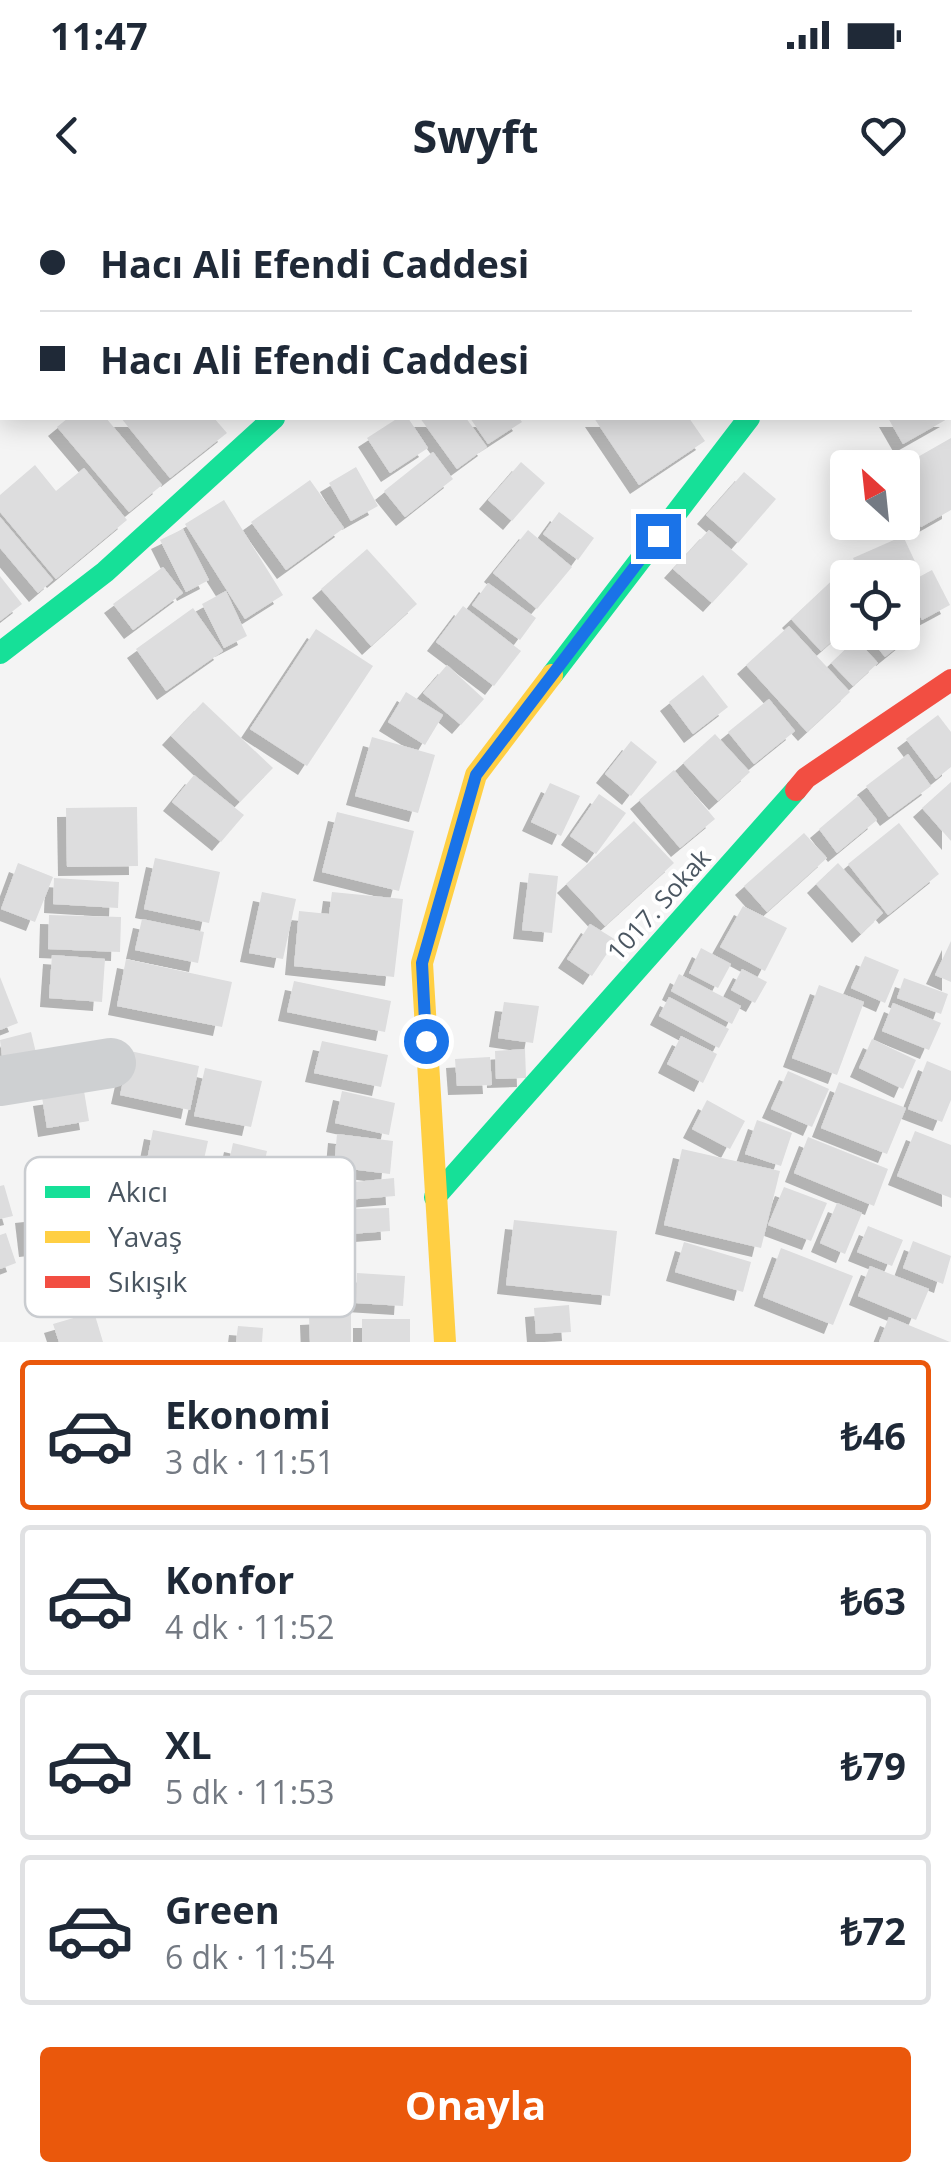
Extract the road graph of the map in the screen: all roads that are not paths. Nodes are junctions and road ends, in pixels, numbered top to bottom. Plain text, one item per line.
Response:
1 (272, 420) edge
2 (747, 420) edge
3 (0, 654) edge
4 (951, 680) edge
5 (111, 1063) dead end
6 (0, 1082) edge
7 (435, 1197) junction
8 (445, 1342) edge

1 - 3 street
2 - 7 street
4 - 7 street, 1017. Sokak
5 - 6 street
7 - 8 street

